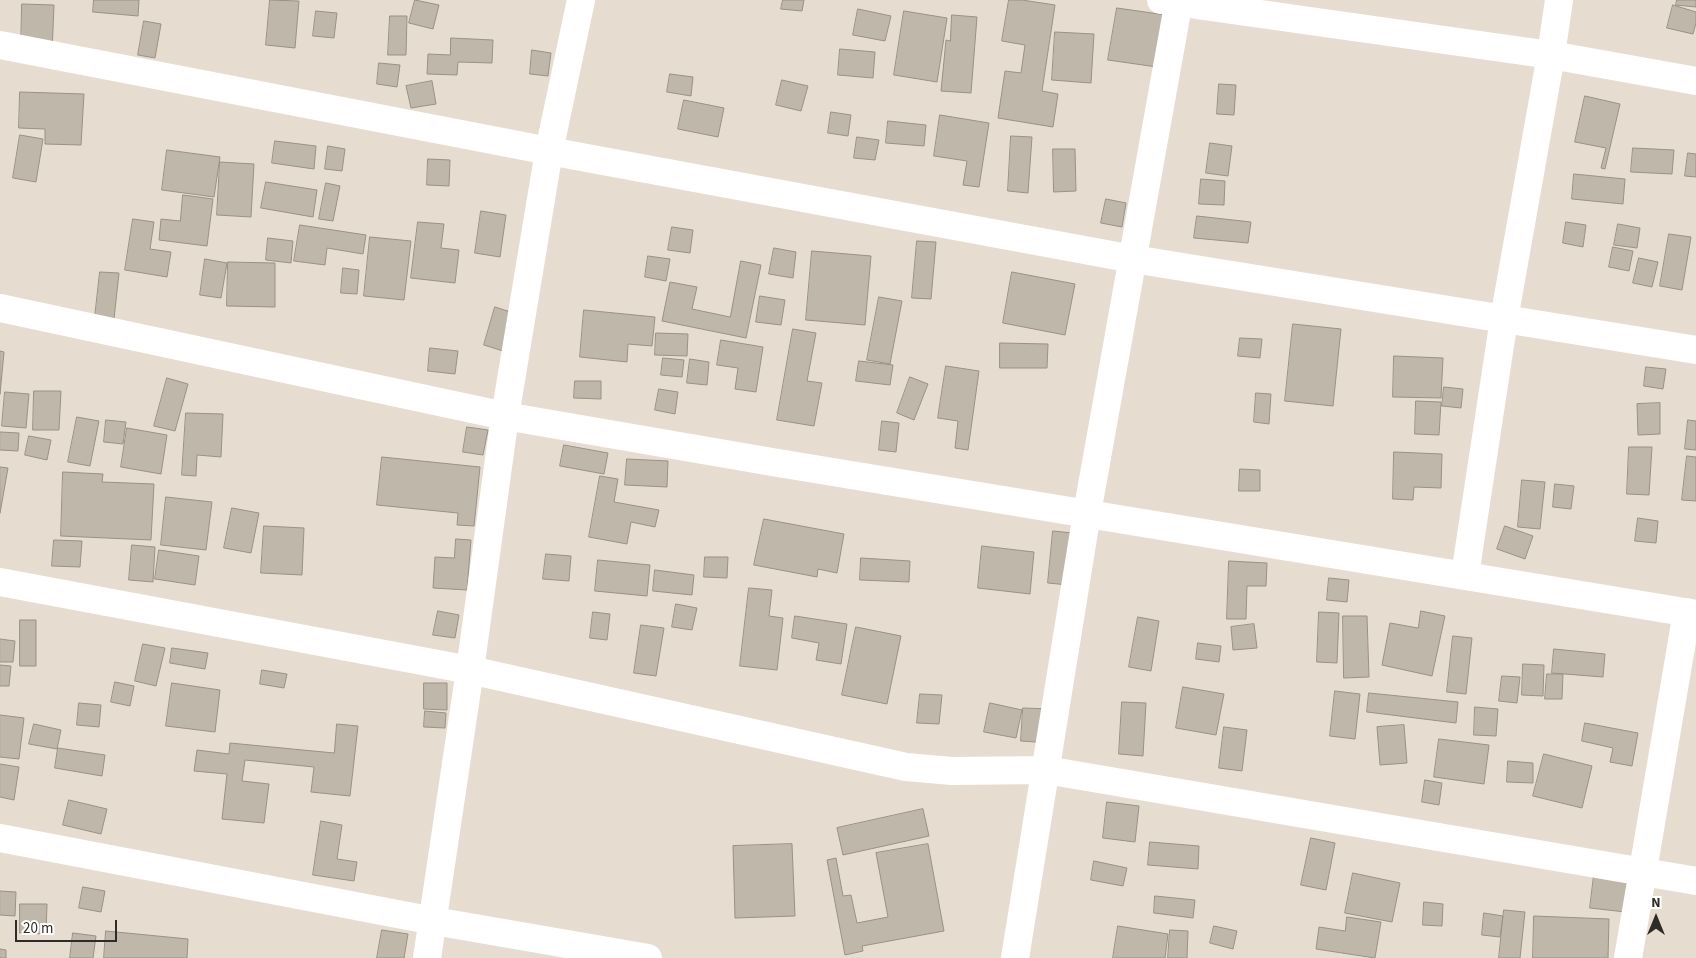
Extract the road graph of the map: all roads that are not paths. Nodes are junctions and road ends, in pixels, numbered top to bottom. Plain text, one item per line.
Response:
1 (581, 0) edge
2 (1559, 0) edge
3 (1173, 1) edge
4 (0, 46) edge
5 (1551, 56) junction
6 (1696, 81) edge
7 (549, 151) junction
8 (1133, 259) junction
9 (0, 308) edge
10 (1504, 319) junction
11 (1696, 350) edge
12 (505, 416) junction
13 (1087, 513) junction
14 (1465, 575) junction
15 (0, 582) edge
16 (1692, 613) edge
17 (470, 670) junction
18 (1046, 770) junction
19 (0, 838) edge
20 (1642, 871) junction
21 (1696, 880) edge
22 (434, 921) junction
23 (427, 958) edge
24 (648, 958) edge
25 (1015, 958) edge
26 (1628, 958) edge

1 - 7 street
2 - 5 street
3 - 5 street
3 - 8 street
4 - 7 street
5 - 6 street
5 - 10 street
7 - 8 street
7 - 12 street
8 - 10 street
8 - 13 street
9 - 12 street
10 - 11 street
10 - 14 street
12 - 13 street
12 - 17 street
13 - 14 street
13 - 18 street
14 - 16 street
15 - 17 street
16 - 20 street
17 - 18 street
17 - 22 street
18 - 20 street
18 - 25 street
19 - 22 street
20 - 21 street
20 - 26 street
22 - 23 street
22 - 24 street

